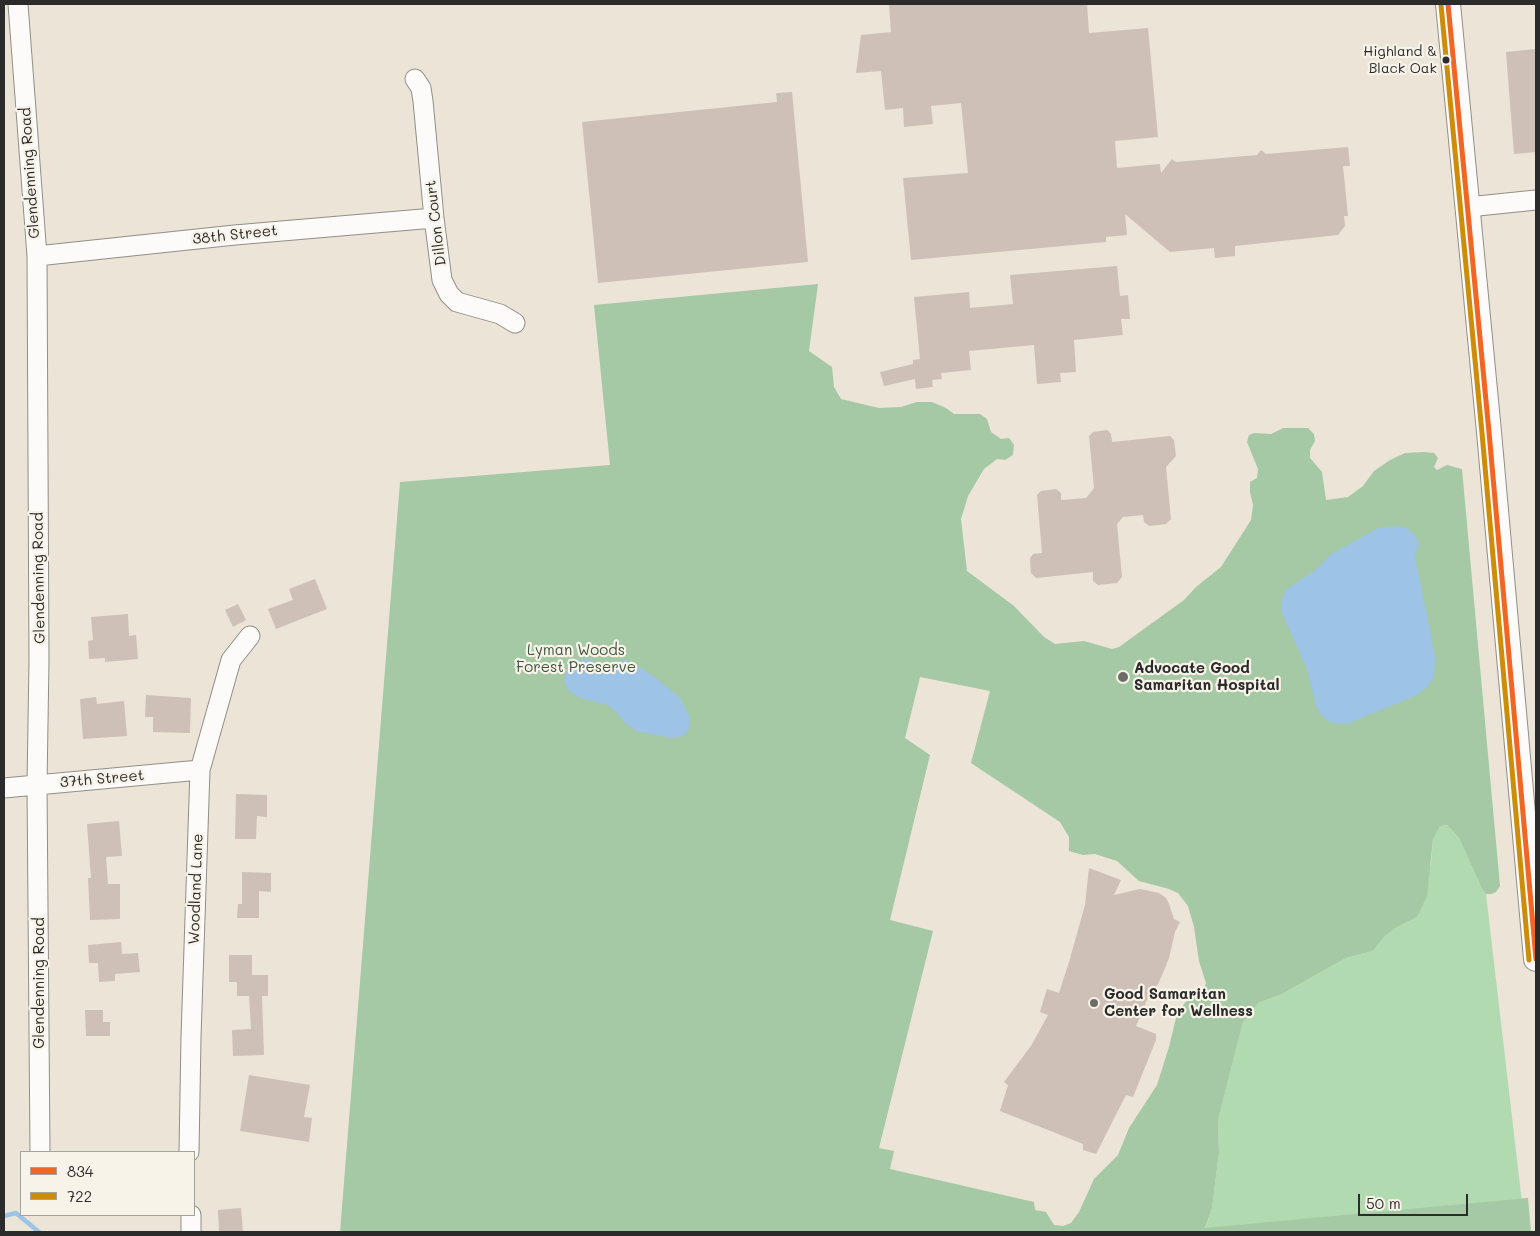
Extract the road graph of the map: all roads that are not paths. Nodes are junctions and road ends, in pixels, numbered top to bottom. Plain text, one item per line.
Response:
1 (18, 4) edge
2 (1448, 4) edge
3 (415, 79) dead end
4 (1536, 200) edge
5 (1468, 207) junction
6 (434, 218) junction
7 (37, 256) junction
8 (515, 323) dead end
9 (250, 636) dead end
10 (200, 770) junction
11 (38, 785) junction
12 (4, 788) edge
13 (1534, 903) edge
14 (1536, 959) edge
15 (40, 1151) edge
16 (190, 1151) edge
17 (190, 1216) edge
18 (191, 1232) edge

1 - 7 street, Glendenning Road
2 - 5 main road
3 - 6 street, Dillon Court
4 - 5 street
5 - 13 main road
6 - 7 street, 38th Street
6 - 8 street, Dillon Court
7 - 11 street, Glendenning Road
9 - 10 street, Woodland Lane
10 - 11 street, 37th Street
10 - 16 street, Woodland Lane
11 - 12 street, 37th Street
11 - 15 street, Glendenning Road
13 - 14 main road
17 - 18 street

